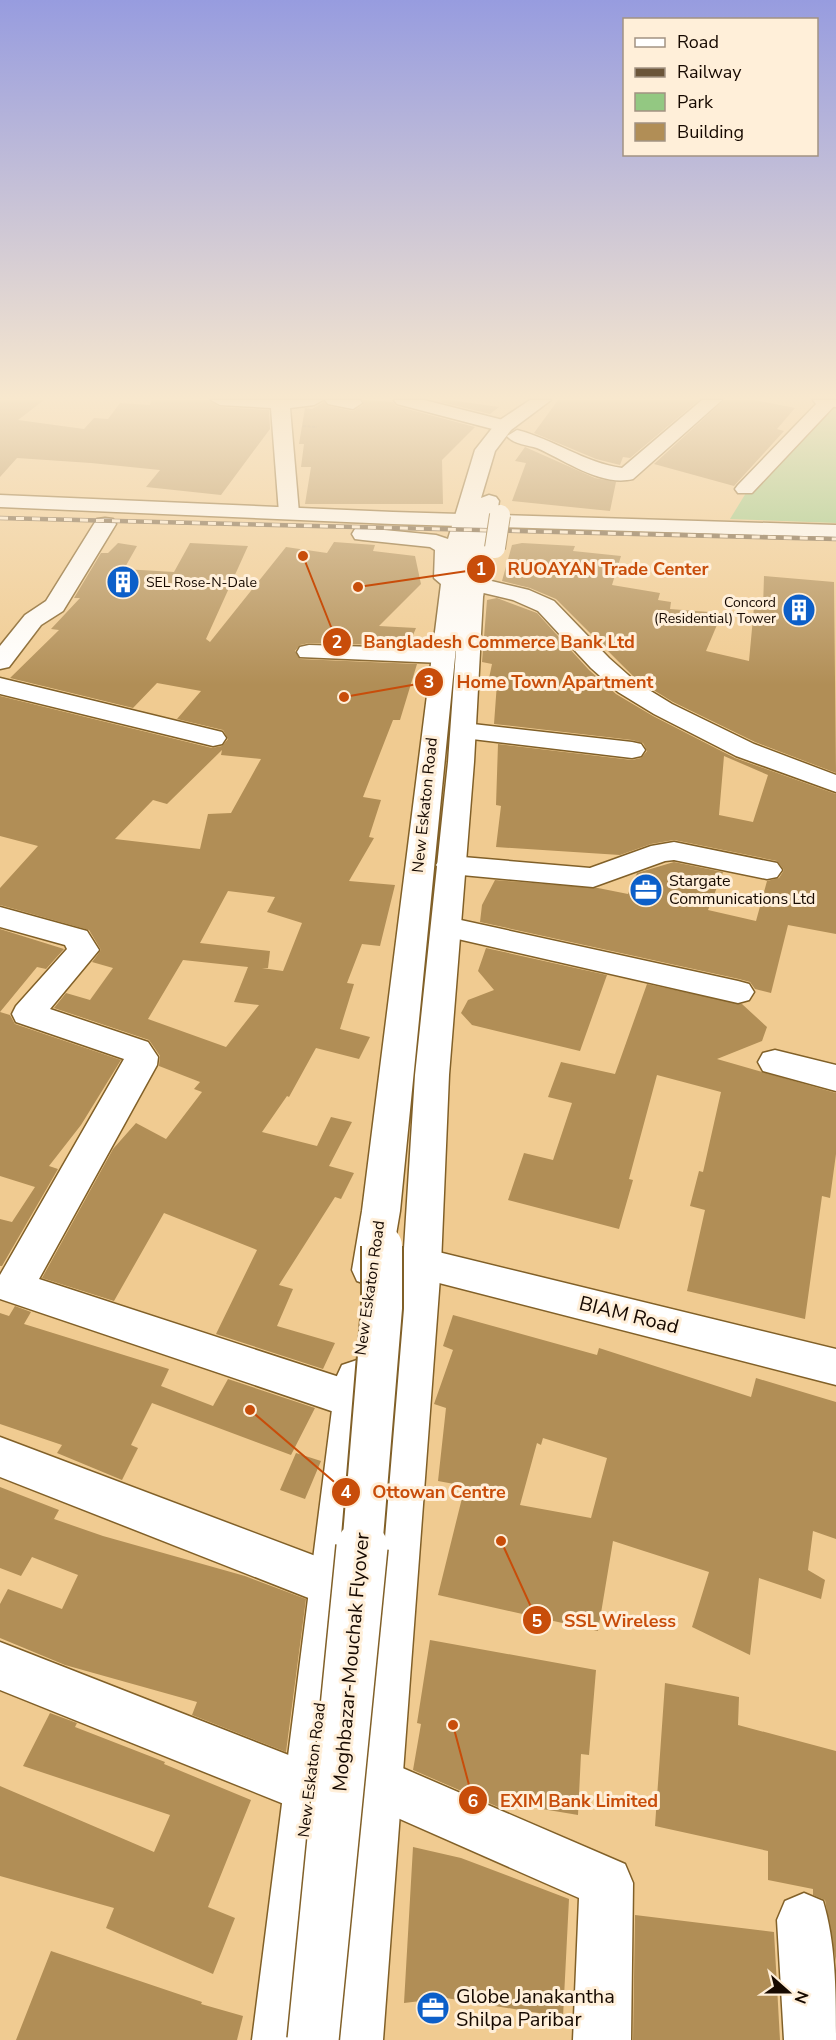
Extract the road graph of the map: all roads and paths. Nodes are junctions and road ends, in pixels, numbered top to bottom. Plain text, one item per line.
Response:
1 (287, 495) edge
2 (490, 495) edge
3 (0, 501) edge
4 (289, 513) junction
5 (23, 523) dead end
6 (105, 524) junction
7 (836, 531) edge
8 (363, 534) junction
9 (474, 545) junction
10 (836, 549) edge
11 (451, 650) junction
12 (309, 652) dead end
13 (0, 662) edge
14 (0, 686) edge
15 (464, 731) junction
16 (213, 738) dead end
17 (632, 750) dead end
18 (836, 784) edge
19 (442, 796) junction
20 (451, 865) junction
21 (767, 870) dead end
22 (0, 917) edge
23 (432, 948) junction
24 (738, 992) dead end
25 (775, 1062) dead end
26 (836, 1078) edge
27 (384, 1163) junction
28 (424, 1165) junction
29 (395, 1240) junction
30 (836, 1367) edge
31 (355, 1400) junction
32 (0, 1457) edge
33 (334, 1585) junction
34 (0, 1666) edge
35 (377, 1783) junction
36 (309, 1788) junction
37 (297, 1890) junction
38 (367, 1900) junction
39 (804, 1920) dead end
40 (281, 2040) edge
41 (313, 2040) edge
42 (354, 2040) edge
43 (602, 2040) edge
44 (813, 2040) edge

1 - 4 main road
2 - 9 main road
3 - 4 main road
4 - 9 main road
5 - 6 main road
6 - 8 main road
6 - 13 main road
7 - 9 main road
8 - 9 main road
8 - 9 main road
9 - 10 main road
9 - 11 main road, New Eskaton Road
9 - 18 main road
11 - 12 main road
11 - 15 main road, New Eskaton Road
11 - 19 main road, New Eskaton Road
14 - 16 main road
15 - 17 main road
15 - 19 main road, New Eskaton Road
19 - 20 main road, New Eskaton Road
19 - 23 main road, New Eskaton Road
20 - 21 main road
20 - 23 main road, New Eskaton Road
22 - 31 main road
23 - 24 main road
23 - 27 main road, New Eskaton Road
23 - 28 main road, New Eskaton Road
25 - 26 main road
27 - 28 main road
27 - 29 main road, New Eskaton Road
28 - 29 main road, New Eskaton Road
29 - 30 main road, BIAM Road
29 - 31 main road, New Eskaton Road
29 - 35 main road, New Eskaton Road
29 - 41 main road, Moghbazar-Mouchak Flyover, bridge
31 - 33 main road, New Eskaton Road
32 - 33 main road
33 - 36 main road, New Eskaton Road
34 - 36 main road
35 - 38 main road, New Eskaton Road
35 - 43 main road
36 - 37 main road, New Eskaton Road
37 - 38 main road
37 - 40 main road, New Eskaton Road
38 - 42 main road, New Eskaton Road
39 - 44 main road

